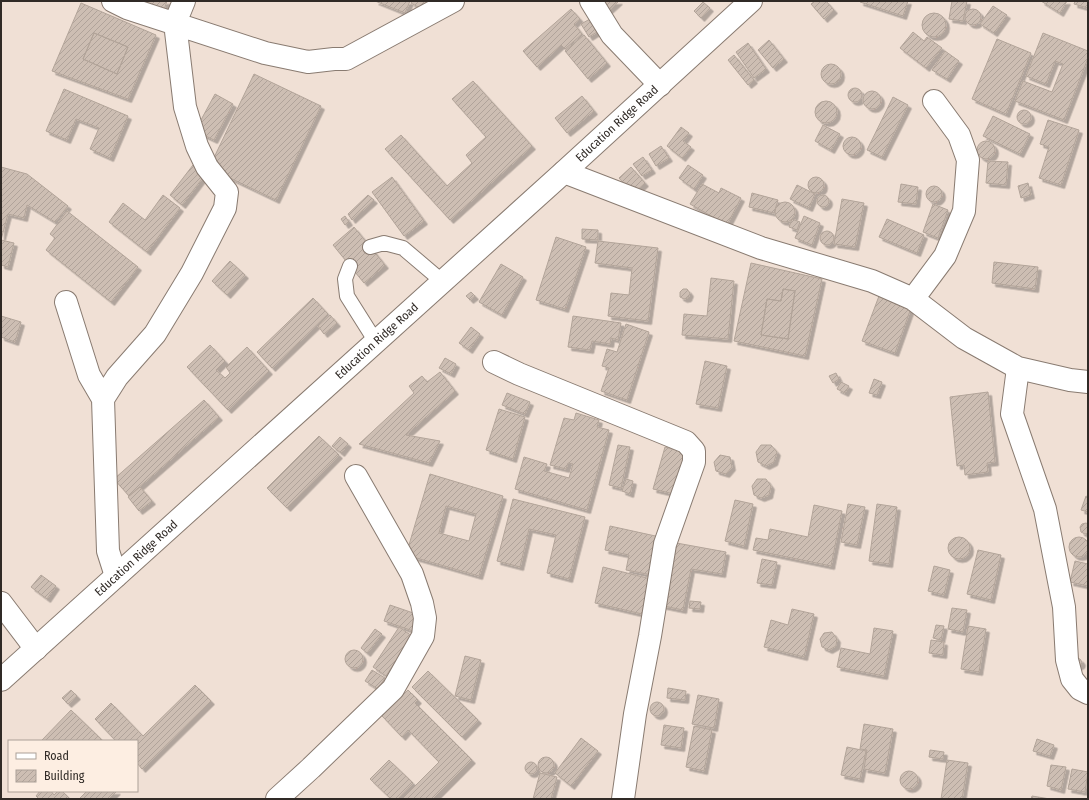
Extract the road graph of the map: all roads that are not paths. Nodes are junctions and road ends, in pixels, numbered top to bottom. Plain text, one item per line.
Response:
1 (113, 1) edge
2 (184, 1) edge
3 (452, 1) edge
4 (591, 1) edge
5 (751, 1) edge
6 (175, 24) junction
7 (660, 84) junction
8 (934, 101) dead end
9 (564, 172) junction
10 (370, 247) dead end
11 (350, 266) dead end
12 (442, 282) junction
13 (913, 299) junction
14 (66, 302) dead end
15 (376, 342) junction
16 (494, 362) dead end
17 (1018, 368) junction
18 (1088, 382) edge
19 (103, 399) junction
20 (356, 476) dead end
21 (116, 576) junction
22 (1, 603) edge
23 (36, 649) junction
24 (1, 680) edge
25 (1088, 694) edge
26 (276, 799) edge
27 (623, 799) edge

1 - 6 street
2 - 6 street
3 - 6 street
4 - 7 street
5 - 7 street, Education Ridge Road
6 - 19 street
7 - 9 street, Education Ridge Road
8 - 13 street
9 - 12 street, Education Ridge Road
9 - 13 street
10 - 12 lane
11 - 15 lane
12 - 15 street, Education Ridge Road
13 - 17 street
14 - 19 street
15 - 21 street, Education Ridge Road
16 - 27 street
17 - 18 street
17 - 25 street
19 - 21 street
20 - 26 street
21 - 23 street, Education Ridge Road
22 - 23 street
23 - 24 street, Education Ridge Road

